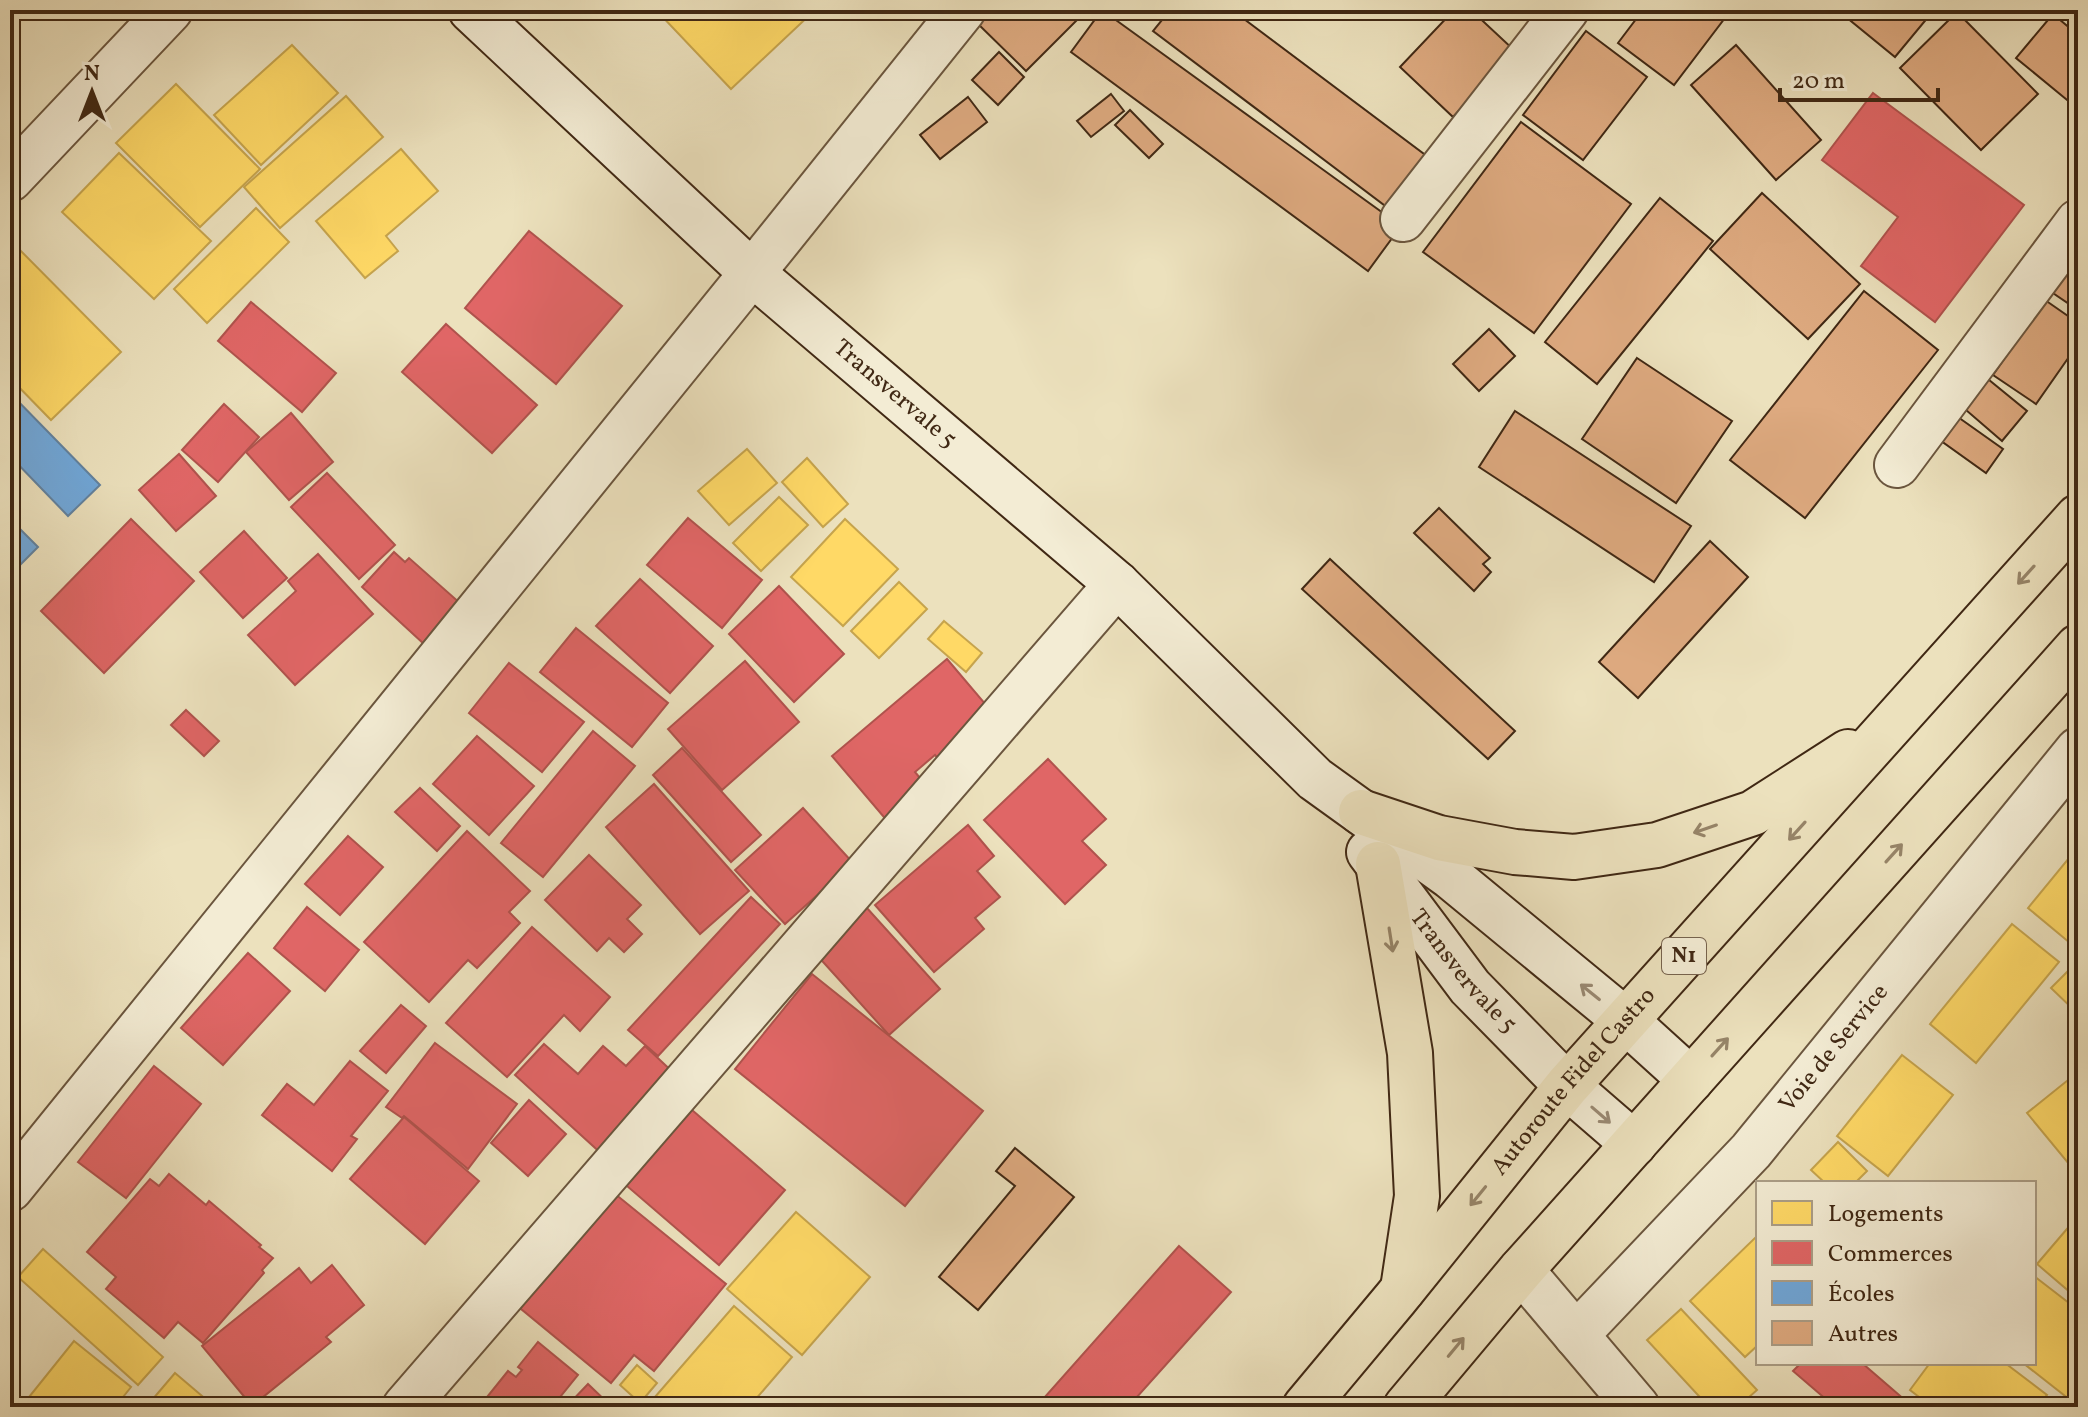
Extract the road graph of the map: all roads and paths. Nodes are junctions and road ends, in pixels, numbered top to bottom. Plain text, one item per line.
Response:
1 (170, 10) edge
2 (471, 10) edge
3 (963, 10) edge
4 (1566, 10) edge
5 (10, 179) edge
6 (1403, 219) dead end
7 (2078, 222) edge
8 (752, 273) junction
9 (1897, 465) dead end
10 (2078, 517) edge
11 (1117, 584) junction
12 (2078, 647) edge
13 (1894, 723) junction
14 (2078, 750) edge
15 (1315, 779) junction
16 (1361, 812) junction
17 (1378, 864) junction
18 (1626, 1021) junction
19 (1691, 1080) junction
20 (1567, 1086) junction
21 (1634, 1144) junction
22 (10, 1189) edge
23 (1521, 1270) junction
24 (1403, 1289) junction
25 (1576, 1335) junction
26 (405, 1407) edge
27 (1305, 1407) edge
28 (1406, 1407) edge
29 (1637, 1407) edge

1 - 5 street
2 - 8 street, Transvervale 5
3 - 8 street
4 - 6 street
7 - 9 street
8 - 11 street, Transvervale 5
8 - 22 street
10 -> 13 highway, Autoroute Fidel Castro / N1
11 - 15 street, Transvervale 5
11 - 26 street
19 -> 12 highway
13 -> 16 highway
13 -> 18 highway, Autoroute Fidel Castro / N1
14 - 25 street, Voie de Service
15 - 16 street, Transvervale 5
15 - 17 street, Transvervale 5
18 -> 16 street, Transvervale 5
17 - 20 street, Transvervale 5
17 -> 24 highway
18 - 19 street, Transvervale 5
18 - 20 highway, Autoroute Fidel Castro / N1
19 - 21 highway
20 -> 21 street, Transvervale 5
20 -> 24 highway, Autoroute Fidel Castro / N1
21 - 23 highway
23 - 25 street
28 -> 23 highway
24 - 27 highway, Autoroute Fidel Castro / N1
25 - 29 street

